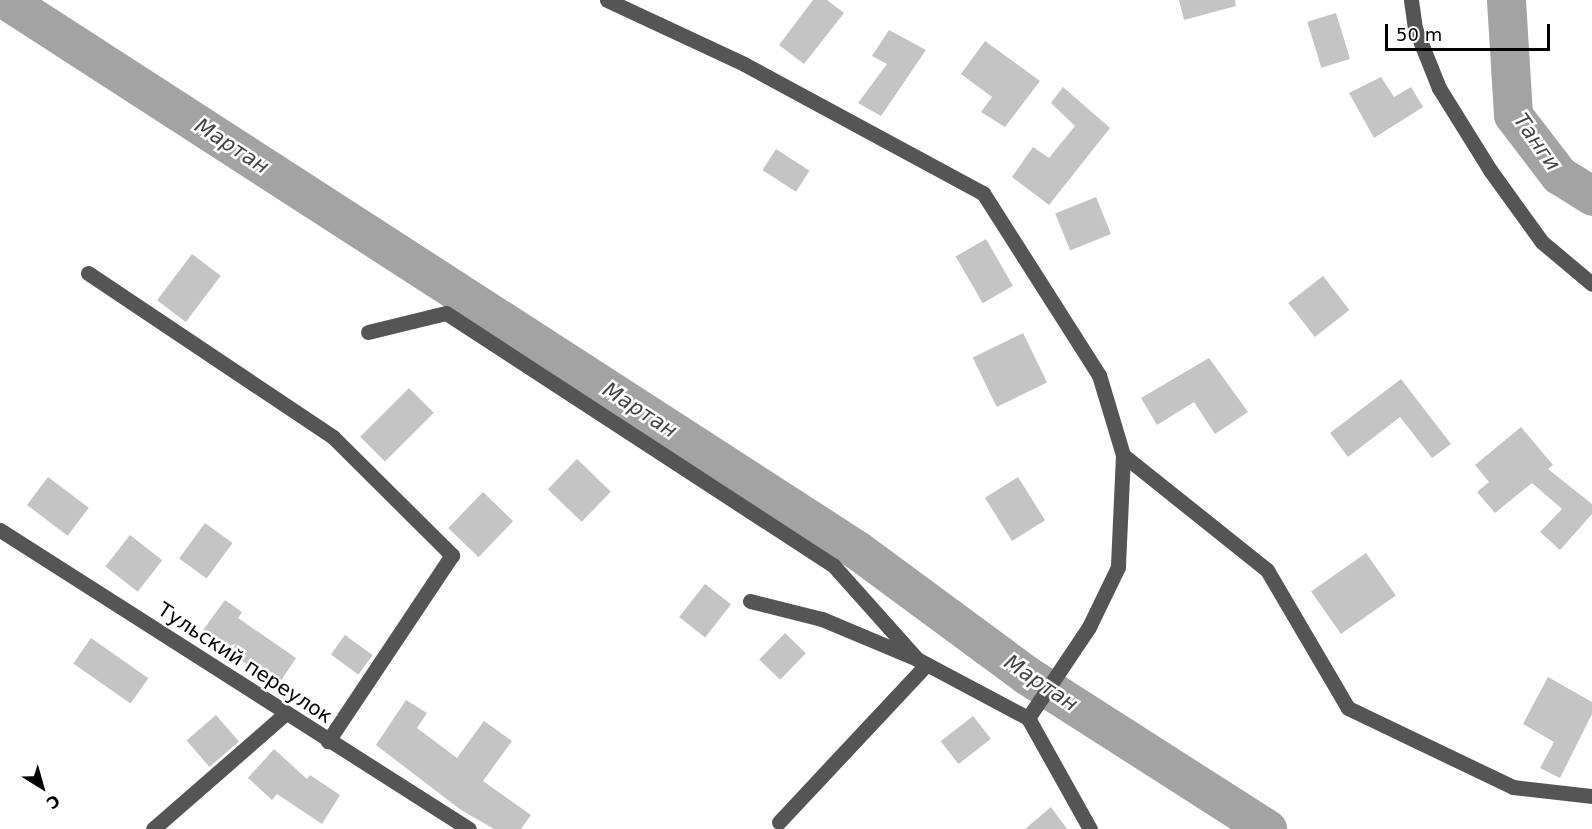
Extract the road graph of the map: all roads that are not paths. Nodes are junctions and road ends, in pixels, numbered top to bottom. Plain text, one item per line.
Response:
1 (607, 0) edge
2 (1411, 0) edge
3 (88, 273) dead end
4 (1592, 285) edge
5 (369, 332) dead end
6 (1123, 455) junction
7 (0, 530) edge
8 (750, 601) dead end
9 (922, 662) junction
10 (285, 714) junction
11 (1028, 718) junction
12 (328, 741) junction
13 (1592, 796) edge
14 (779, 822) dead end
15 (153, 829) edge
16 (469, 829) edge
17 (1090, 829) edge

1 - 6 street
2 - 4 street
3 - 12 street
5 - 9 street
6 - 11 street
6 - 13 street
7 - 10 street, Тульский переулок
8 - 9 street
9 - 11 street
9 - 14 street
10 - 12 street, Тульский переулок
10 - 15 street
11 - 17 street
12 - 16 street, Тульский переулок

